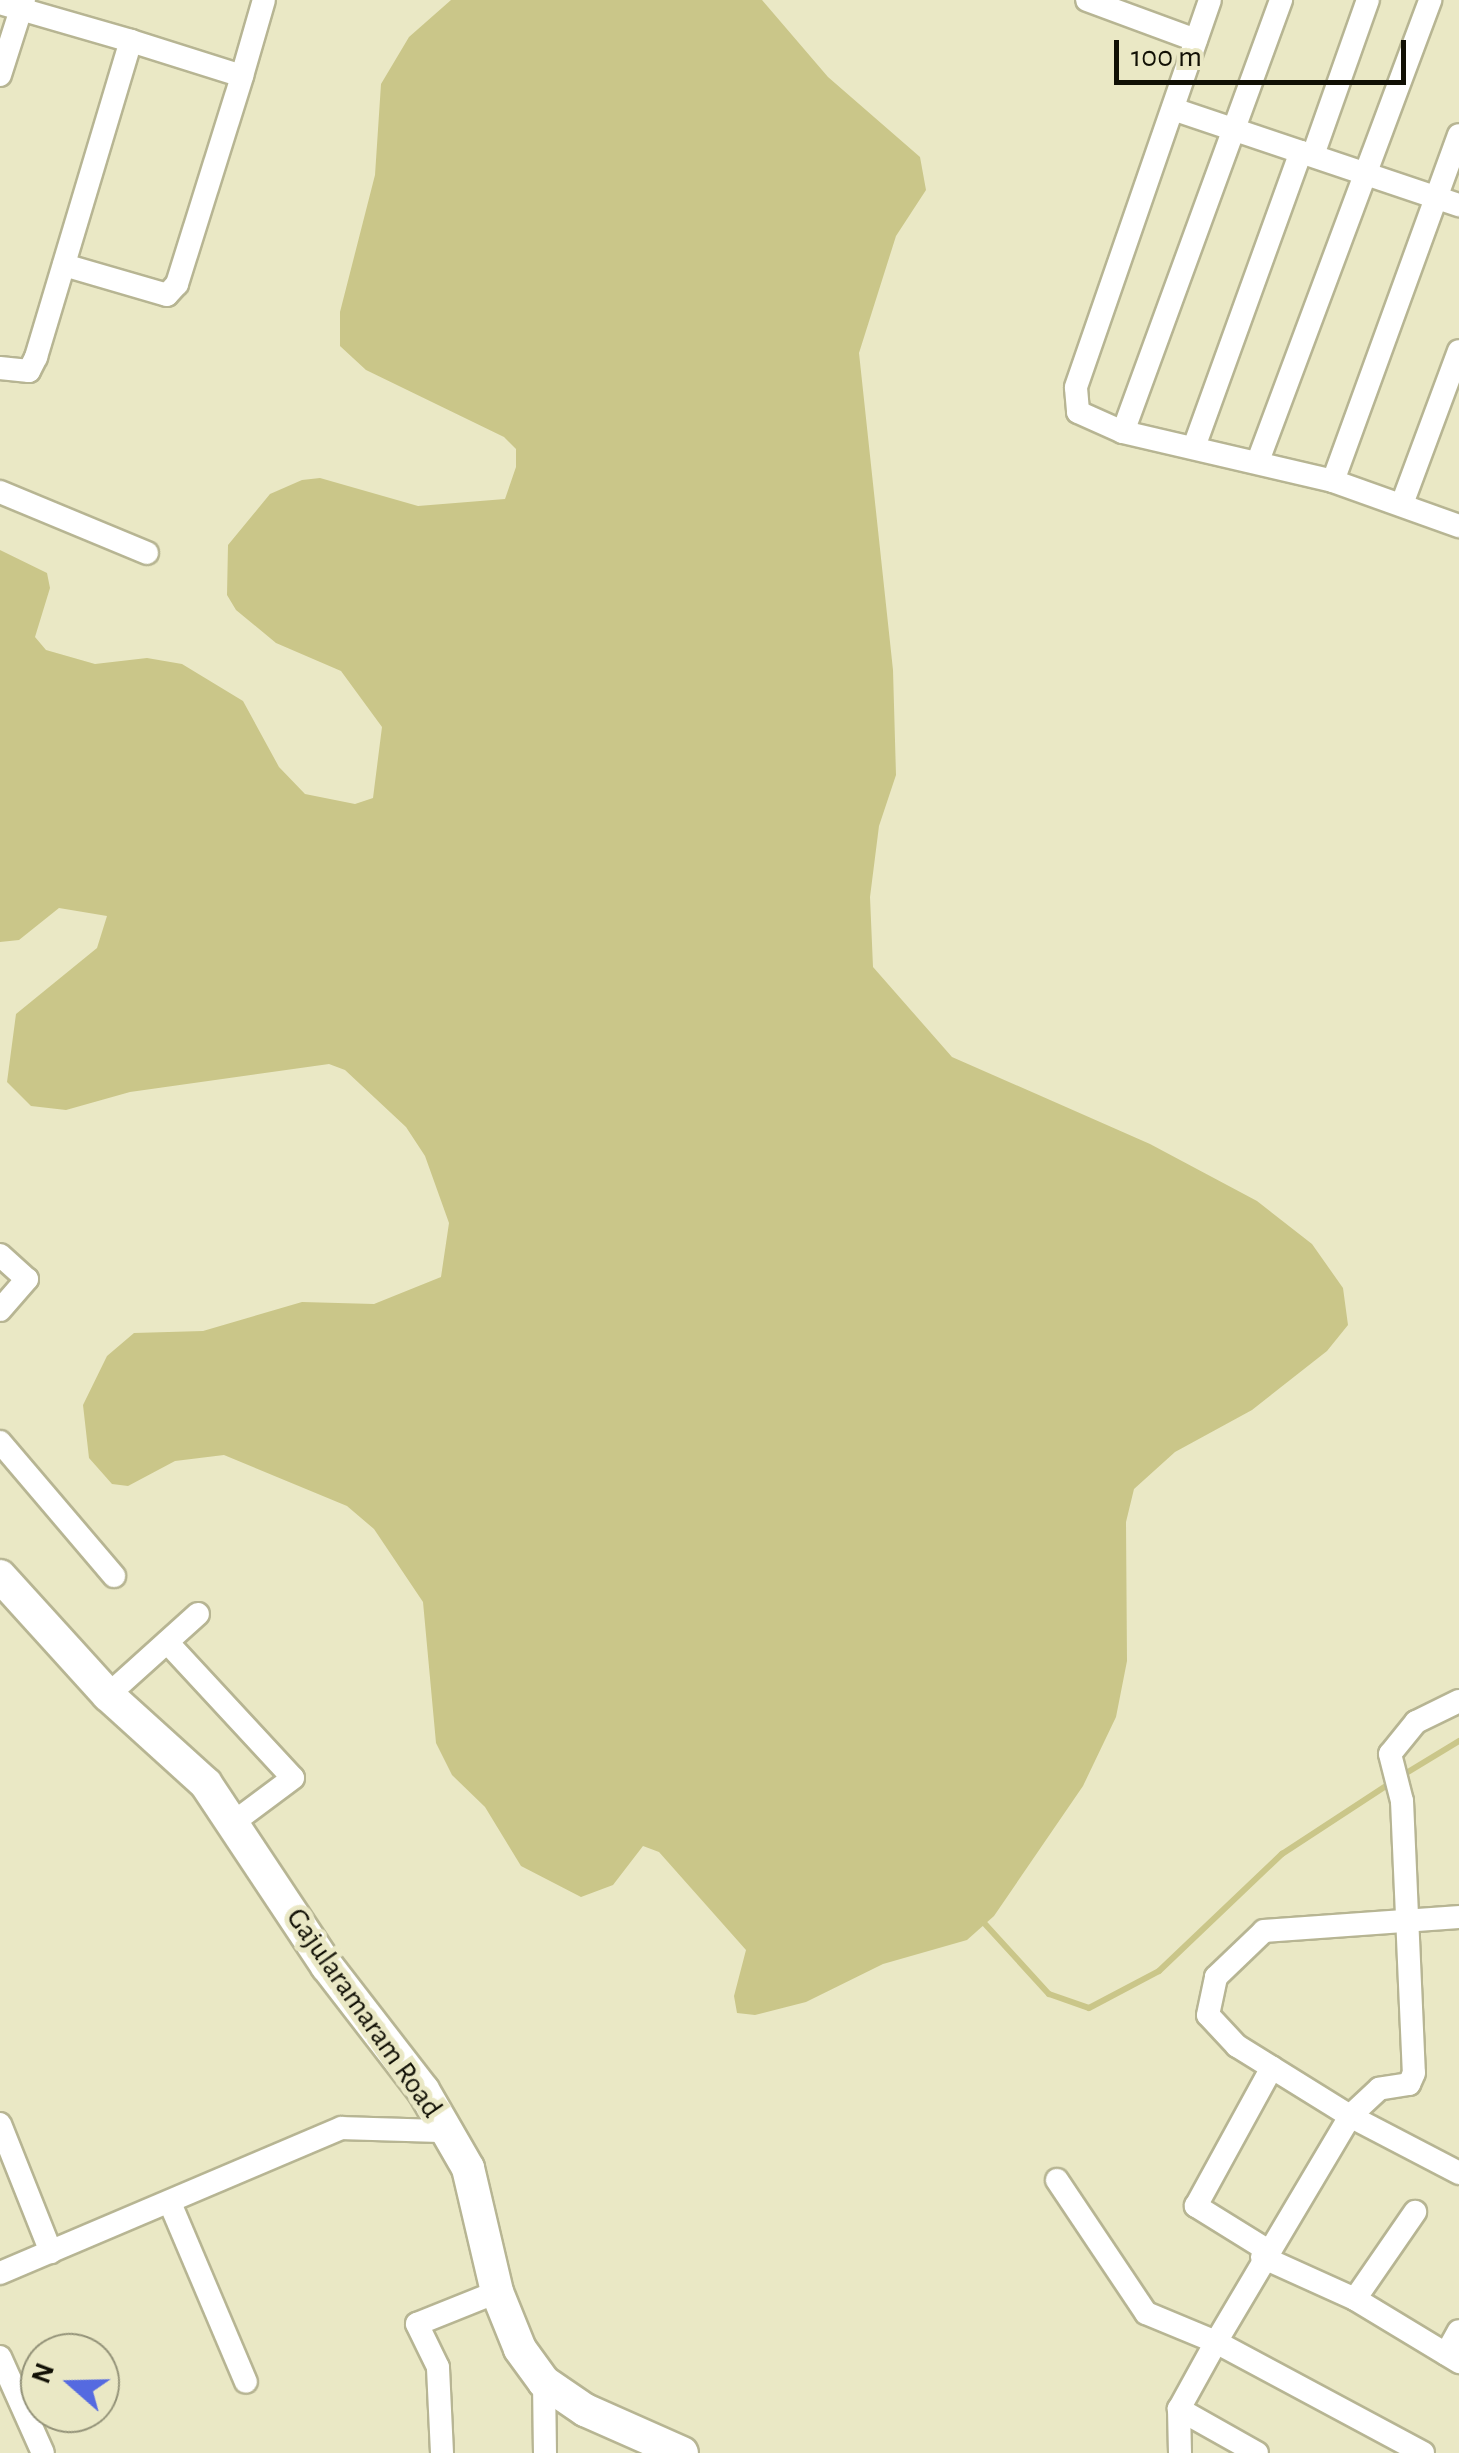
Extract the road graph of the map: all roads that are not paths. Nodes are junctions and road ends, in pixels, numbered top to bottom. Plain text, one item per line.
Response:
1 (264, 0) edge
2 (1088, 0) edge
3 (1210, 0) edge
4 (1281, 0) edge
5 (1368, 0) edge
6 (1430, 0) edge
7 (10, 5) edge
8 (1196, 40) junction
9 (131, 41) junction
10 (0, 75) edge
11 (242, 76) junction
12 (1173, 109) junction
13 (1233, 131) junction
14 (1459, 136) edge
15 (1307, 154) junction
16 (1370, 173) junction
17 (1448, 201) edge
18 (64, 265) junction
19 (1459, 351) edge
20 (0, 368) edge
21 (1123, 432) junction
22 (1194, 447) junction
23 (1258, 461) junction
24 (1332, 481) junction
25 (0, 492) edge
26 (1402, 504) junction
27 (1459, 526) edge
28 (147, 553) dead end
29 (0, 1255) edge
30 (0, 1310) edge
31 (0, 1442) edge
32 (0, 1576) edge
33 (114, 1576) dead end
34 (198, 1614) dead end
35 (167, 1642) junction
36 (108, 1695) junction
37 (1459, 1701) edge
38 (234, 1822) junction
39 (1459, 1917) edge
40 (1408, 1919) junction
41 (1272, 2067) junction
42 (1350, 2116) junction
43 (0, 2124) edge
44 (446, 2130) junction
45 (1459, 2173) edge
46 (1056, 2180) dead end
47 (170, 2203) junction
48 (1415, 2212) dead end
49 (50, 2252) junction
50 (1265, 2254) junction
51 (0, 2274) edge
52 (496, 2292) junction
53 (1355, 2299) junction
54 (1459, 2331) edge
55 (1216, 2342) junction
56 (0, 2357) edge
57 (1452, 2358) edge
58 (246, 2382) dead end
59 (544, 2382) junction
60 (1179, 2408) junction
61 (666, 2450) edge
62 (42, 2453) edge
63 (442, 2453) edge
64 (545, 2453) edge
65 (1180, 2453) edge
66 (1257, 2453) edge
67 (1423, 2453) edge

1 - 11 street
2 - 8 street
3 - 8 street
4 - 13 street
5 - 15 street
6 - 16 street
7 - 9 street
7 - 10 street
8 - 12 street
9 - 11 street
9 - 18 street
11 - 18 street
12 - 13 street
12 - 21 street
13 - 15 street
13 - 21 street
14 - 17 street
15 - 16 street
15 - 22 street
16 - 17 street
16 - 23 street
17 - 24 street
18 - 20 street
19 - 26 street
21 - 22 street
22 - 23 street
23 - 24 street
24 - 26 street
25 - 28 street
26 - 27 street
29 - 30 street
31 - 33 street
32 - 36 main road, Gajularamaram Road
34 - 35 street
35 - 36 street
35 - 38 street
36 - 38 main road, Gajularamaram Road
37 - 40 street
38 - 44 main road, Gajularamaram Road
39 - 40 street
40 - 41 street
40 - 42 street
41 - 42 street
41 - 50 street
42 - 45 street
42 - 50 street
43 - 49 street
44 - 47 street
44 - 52 main road, Gajularamaram Road
46 - 55 street
47 - 49 street
47 - 58 street
48 - 53 street
49 - 51 street
50 - 53 street
50 - 55 street
52 - 59 main road, Gajularamaram Road
52 - 63 street
53 - 57 street
54 - 57 street
55 - 60 street
55 - 67 street
56 - 62 street
59 - 61 main road, Gajularamaram Road
59 - 64 street
60 - 65 street
60 - 66 street

